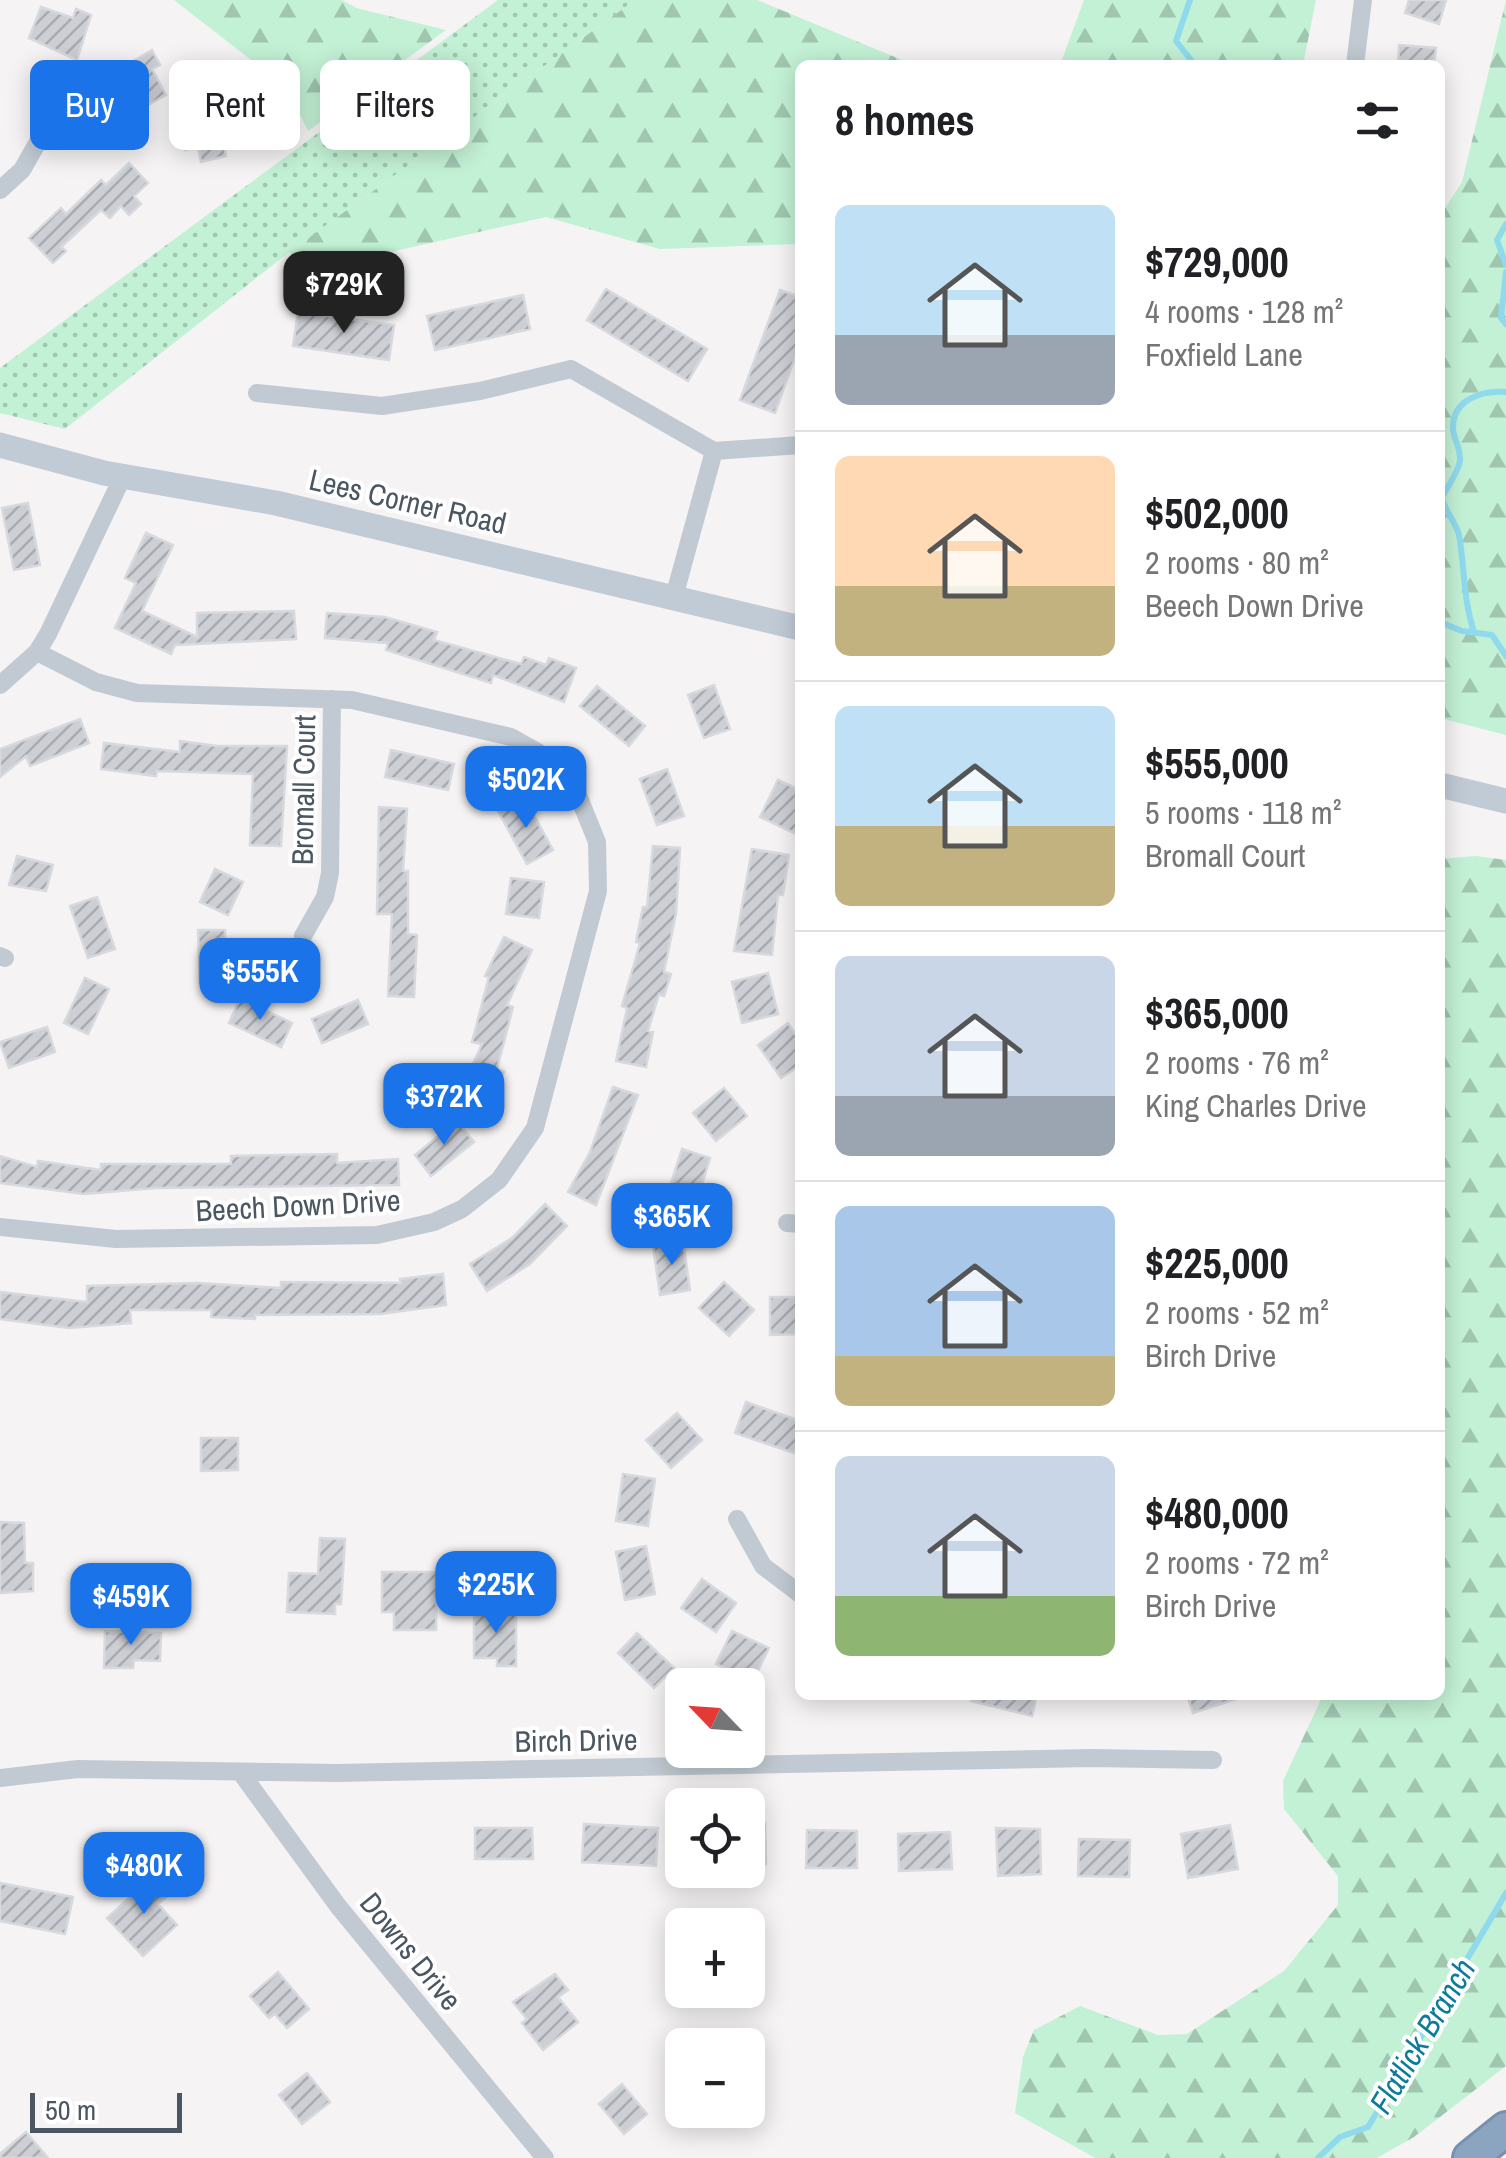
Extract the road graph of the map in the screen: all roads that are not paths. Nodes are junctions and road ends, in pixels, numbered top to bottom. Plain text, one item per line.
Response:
1 (1362, 0) edge
2 (1355, 60) edge
3 (33, 150) edge
4 (0, 190) edge
5 (257, 393) dead end
6 (0, 445) edge
7 (795, 445) edge
8 (714, 451) junction
9 (123, 476) junction
10 (674, 597) junction
11 (795, 627) edge
12 (36, 652) junction
13 (0, 685) edge
14 (332, 698) junction
15 (1445, 786) edge
16 (1506, 801) edge
17 (303, 936) dead end
18 (0, 1227) edge
19 (737, 1519) dead end
20 (795, 1590) edge
21 (1213, 1760) dead end
22 (242, 1773) junction
23 (0, 1778) edge
24 (1506, 2129) edge
25 (544, 2158) edge
26 (1470, 2158) edge

1 - 2 street
3 - 4 street
5 - 8 street
6 - 9 street, Lees Corner Road
7 - 8 street
8 - 10 street
9 - 10 street, Lees Corner Road
9 - 12 street
10 - 11 street, Lees Corner Road
12 - 13 street
12 - 14 street, Beech Down Drive
14 - 17 street, Bromall Court
14 - 18 street, Beech Down Drive
15 - 16 street
19 - 20 street
21 - 22 street, Birch Drive
22 - 23 street, Birch Drive
22 - 25 street, Downs Drive
24 - 26 highway

